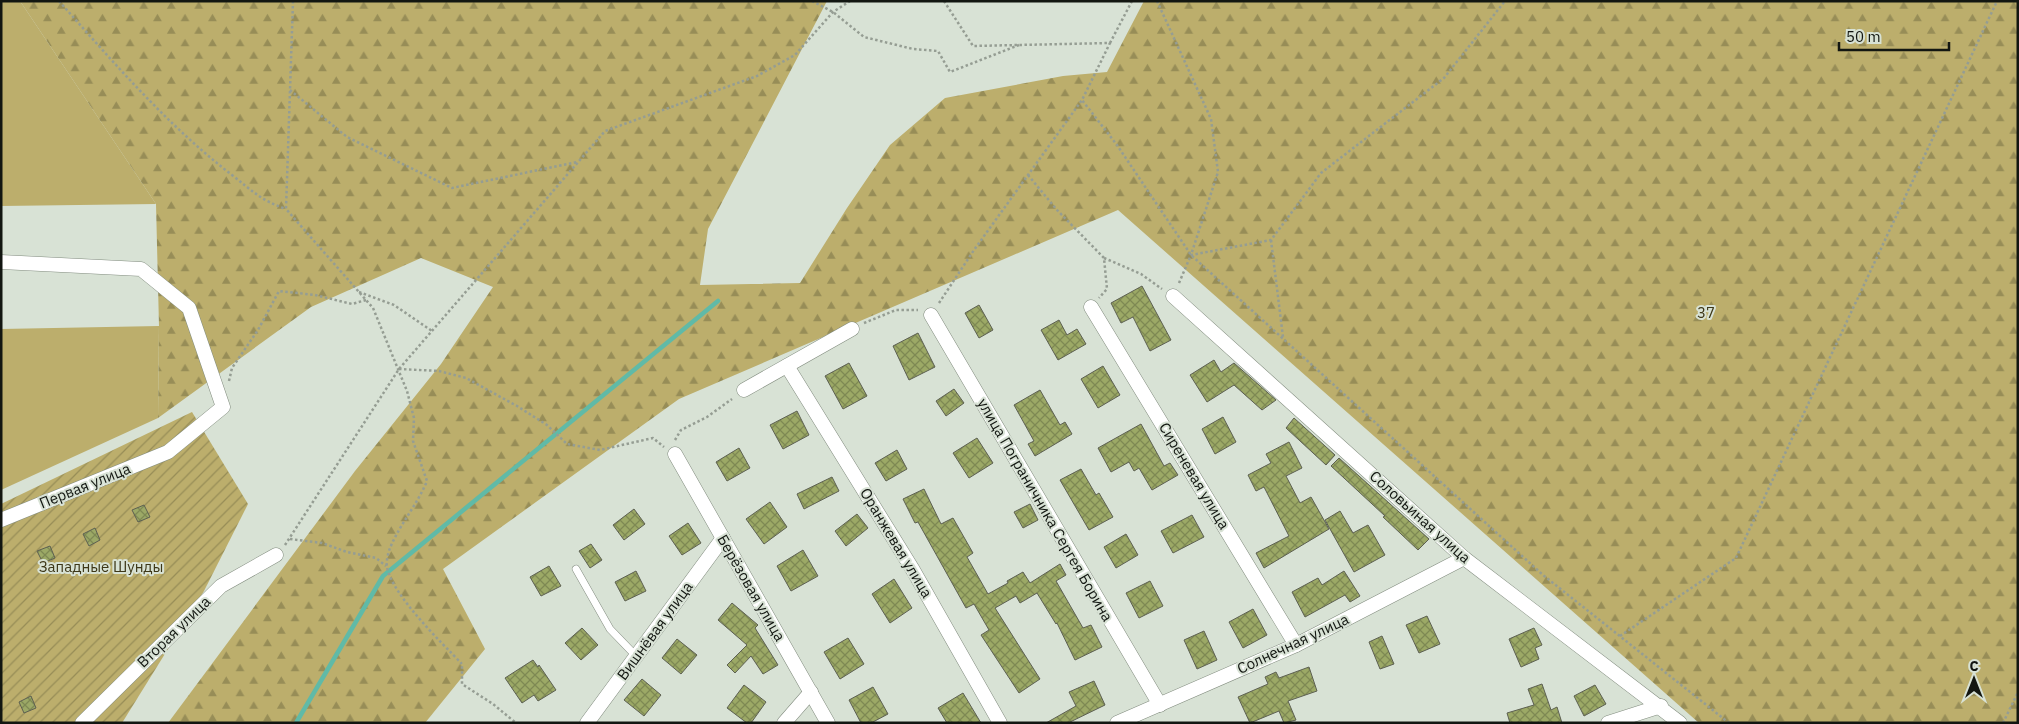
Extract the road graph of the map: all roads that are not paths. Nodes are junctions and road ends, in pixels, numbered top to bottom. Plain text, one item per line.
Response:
1 (1, 262) edge
2 (1173, 296) road end
3 (1091, 307) road end
4 (931, 315) road end
5 (852, 329) road end
6 (787, 366) junction
7 (744, 390) road end
8 (675, 454) road end
9 (1, 520) edge
10 (723, 538) junction
11 (276, 555) road end
12 (1464, 558) junction
13 (576, 570) dead end
14 (1296, 646) junction
15 (636, 656) junction
16 (811, 692) junction
17 (1160, 705) junction
18 (1660, 706) junction
19 (82, 723) edge
20 (587, 723) edge
21 (784, 723) edge
22 (828, 723) edge
23 (1000, 723) edge
24 (1117, 723) edge
25 (1608, 723) edge
26 (1680, 723) edge

1 - 9 street, Первая улица
2 - 12 street, Соловьиная улица
3 - 14 street, Сиреневая улица
4 - 17 street, улица Пограничника Сергея Борина
5 - 6 street
6 - 7 street
6 - 23 street, Оранжевая улица
8 - 10 street, Берёзовая улица
10 - 15 street, Вишнёвая улица
10 - 16 street, Берёзовая улица
11 - 19 street, Вторая улица
12 - 14 street, Солнечная улица
12 - 18 street, Соловьиная улица
13 - 15 lane
14 - 17 street, Солнечная улица
15 - 20 street, Вишнёвая улица
16 - 21 street
16 - 22 street, Берёзовая улица
17 - 24 street, Солнечная улица
18 - 25 street
18 - 26 street, Соловьиная улица

